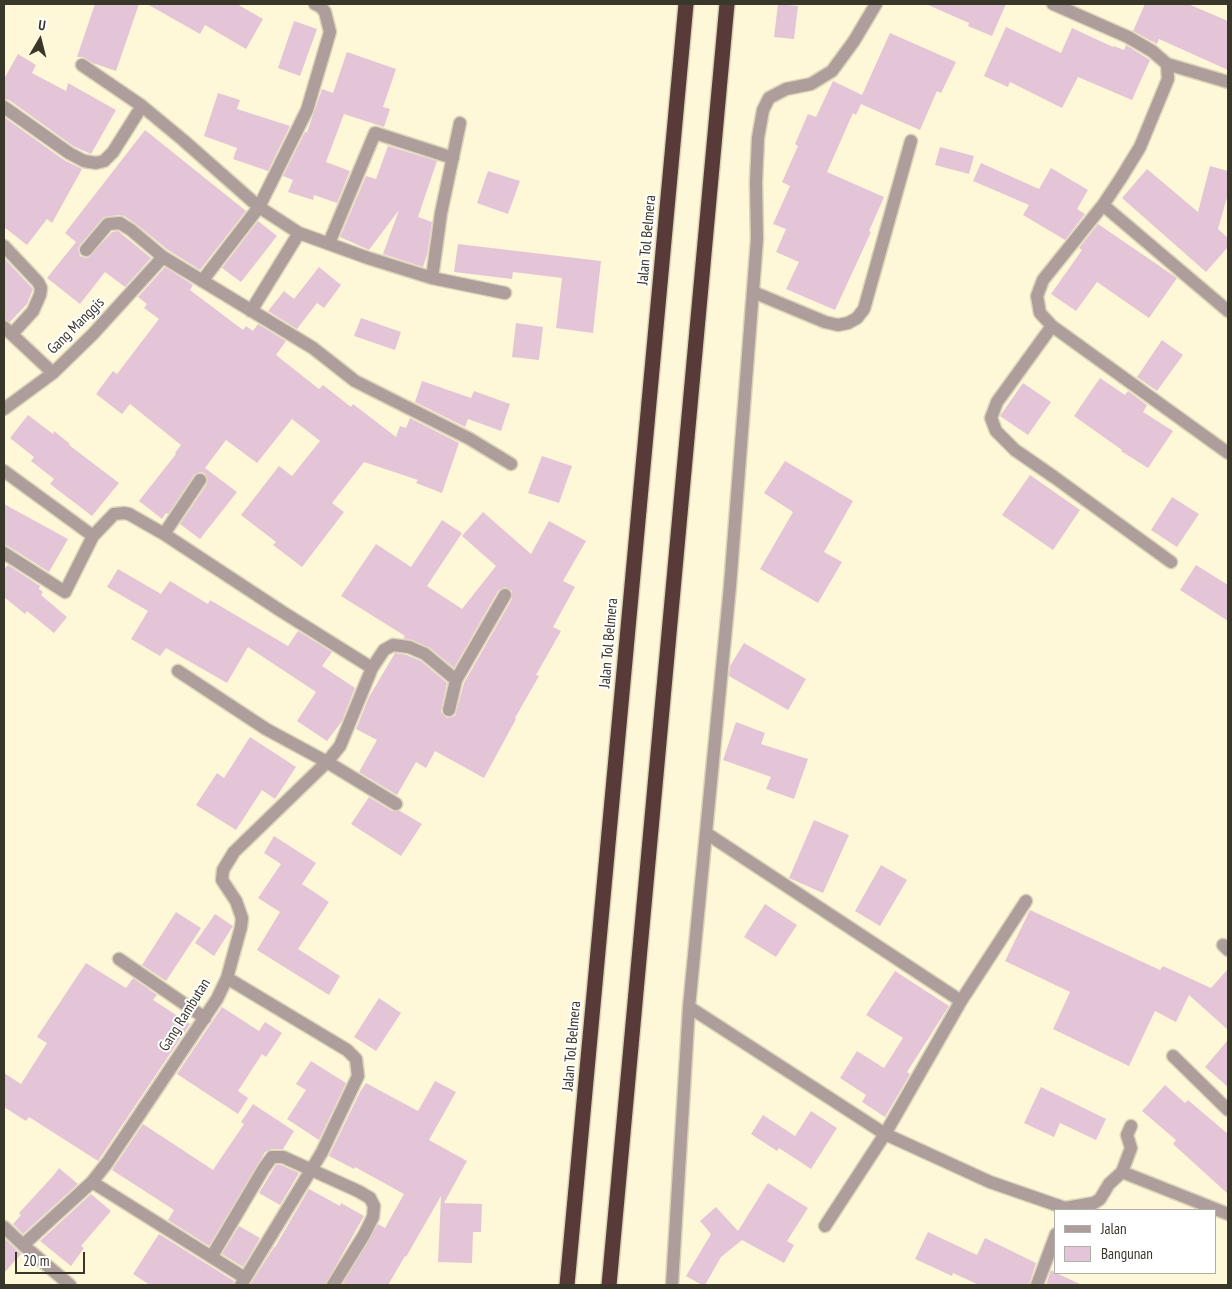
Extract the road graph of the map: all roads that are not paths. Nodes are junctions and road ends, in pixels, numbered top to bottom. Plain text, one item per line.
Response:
1 (315, 4) edge
2 (686, 4) edge
3 (727, 4) edge
4 (876, 4) edge
5 (1053, 4) edge
6 (1167, 64) junction
7 (82, 65) dead end
8 (1228, 82) edge
9 (4, 106) edge
10 (142, 106) junction
11 (460, 123) dead end
12 (911, 141) dead end
13 (453, 158) junction
14 (1103, 205) junction
15 (259, 207) junction
16 (299, 233) junction
17 (330, 243) junction
18 (4, 246) edge
19 (86, 250) dead end
20 (163, 257) junction
21 (432, 278) junction
22 (202, 281) junction
23 (753, 292) junction
24 (505, 293) dead end
25 (251, 310) junction
26 (1228, 310) edge
27 (1052, 326) junction
28 (8, 330) edge
29 (53, 373) junction
30 (4, 409) edge
31 (1228, 453) edge
32 (511, 464) dead end
33 (4, 471) edge
34 (200, 480) dead end
35 (164, 534) junction
36 (93, 536) junction
37 (4, 553) edge
38 (1171, 562) dead end
39 (505, 595) dead end
40 (372, 668) junction
41 (178, 671) dead end
42 (456, 680) junction
43 (449, 710) dead end
44 (327, 762) junction
45 (396, 804) dead end
46 (706, 833) junction
47 (1026, 902) dead end
48 (119, 959) dead end
49 (227, 978) junction
50 (961, 1001) junction
51 (689, 1007) junction
52 (205, 1018) junction
53 (1173, 1056) dead end
54 (1228, 1110) edge
55 (1131, 1126) dead end
56 (885, 1134) junction
57 (311, 1170) junction
58 (1122, 1172) junction
59 (92, 1182) junction
60 (1065, 1209) edge
61 (1215, 1209) edge
62 (825, 1226) dead end
63 (4, 1227) edge
64 (1054, 1239) edge
65 (23, 1245) junction
66 (212, 1256) junction
67 (243, 1282) edge
68 (70, 1285) edge
69 (333, 1285) edge
70 (567, 1285) edge
71 (610, 1285) edge
72 (672, 1285) edge
73 (1037, 1285) edge

1 - 15 street
2 - 70 highway, Jalan Tol Belmera
3 - 71 highway
4 - 23 street
5 - 6 street
6 - 8 street
6 - 14 street
7 - 10 street
9 - 10 street
10 - 15 street
11 - 13 street
12 - 23 street
13 - 17 street
13 - 21 street
14 - 26 street
14 - 27 street
15 - 16 street
15 - 22 street
16 - 17 street
16 - 25 street
17 - 21 street
18 - 28 street
19 - 20 street
20 - 22 street
20 - 29 street, Gang Manggis
21 - 24 street
22 - 25 street
23 - 46 street
25 - 32 street
27 - 31 street
27 - 38 street
28 - 29 street
29 - 30 street, Gang Manggis
33 - 36 street
34 - 35 street
35 - 36 street
35 - 40 street
36 - 37 street
39 - 42 street
40 - 42 street, Gang Rambutan
40 - 44 street, Gang Rambutan
41 - 44 street
42 - 43 street
44 - 45 street
44 - 49 street, Gang Rambutan
46 - 50 street
46 - 51 street
47 - 50 street
48 - 52 street
49 - 52 street, Gang Rambutan
49 - 57 street
50 - 56 street
51 - 56 street
51 - 72 street
52 - 59 street, Gang Rambutan
53 - 54 street
55 - 58 street
56 - 60 street
56 - 62 street
57 - 66 street
57 - 67 street
57 - 69 street
58 - 60 street
58 - 61 street
59 - 65 street, Gang Rambutan
59 - 66 street
63 - 65 street
64 - 73 street
65 - 68 street
66 - 67 street

